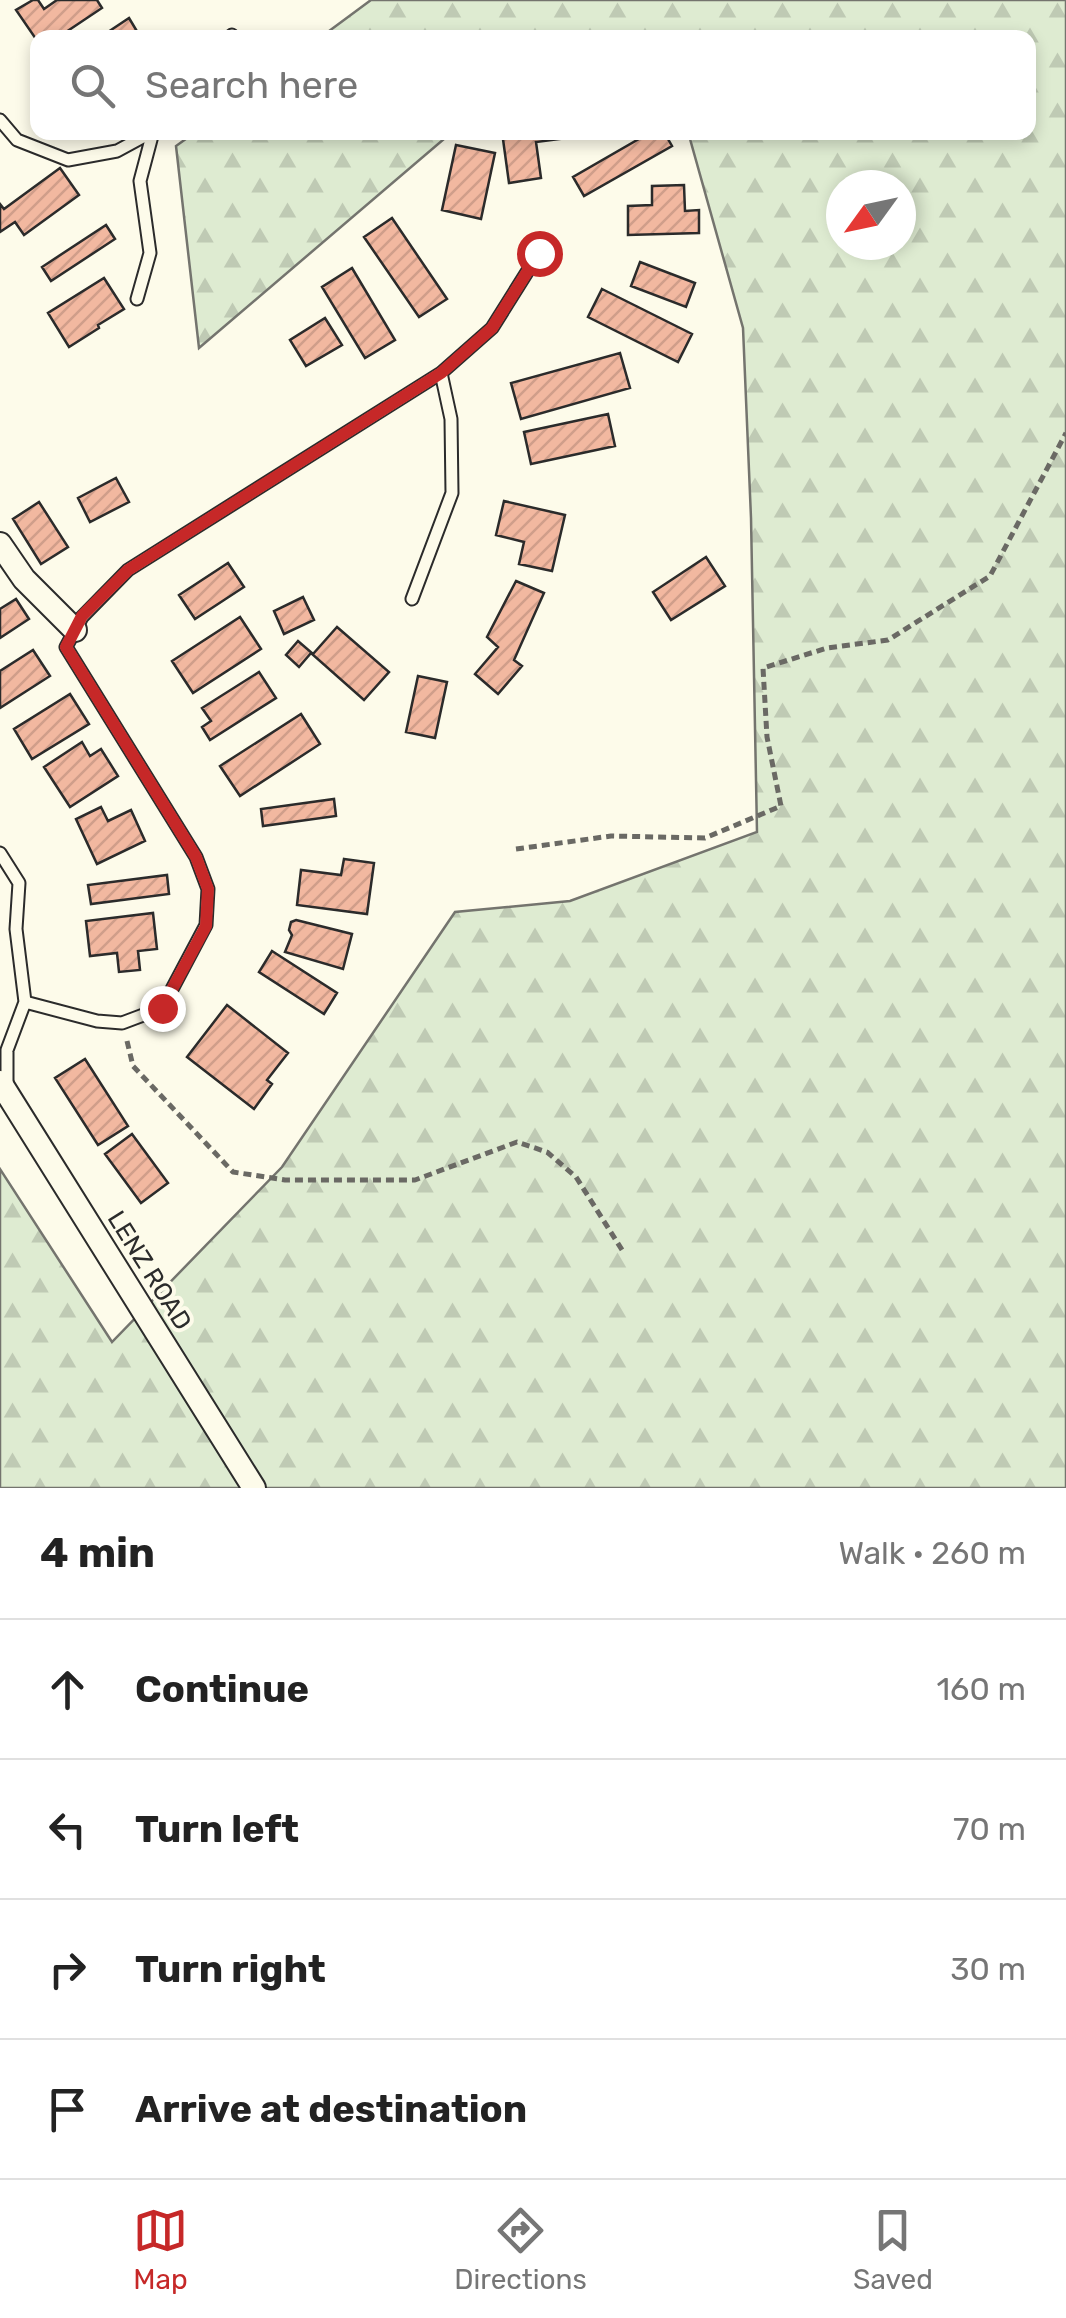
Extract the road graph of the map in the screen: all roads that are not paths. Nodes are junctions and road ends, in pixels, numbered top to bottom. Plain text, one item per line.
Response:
1 (0, 120) edge
2 (137, 140) edge
3 (150, 140) edge
4 (539, 253) dead end
5 (138, 298) dead end
6 (441, 373) junction
7 (0, 544) edge
8 (412, 599) dead end
9 (75, 630) junction
10 (0, 853) edge
11 (25, 1002) junction
12 (3, 1087) edge
13 (254, 1488) edge

1 - 2 lane
3 - 5 lane
4 - 6 lane
6 - 8 lane
6 - 9 lane
7 - 9 street
9 - 11 lane
10 - 11 lane
11 - 12 lane
12 - 13 street, LENZ ROAD

